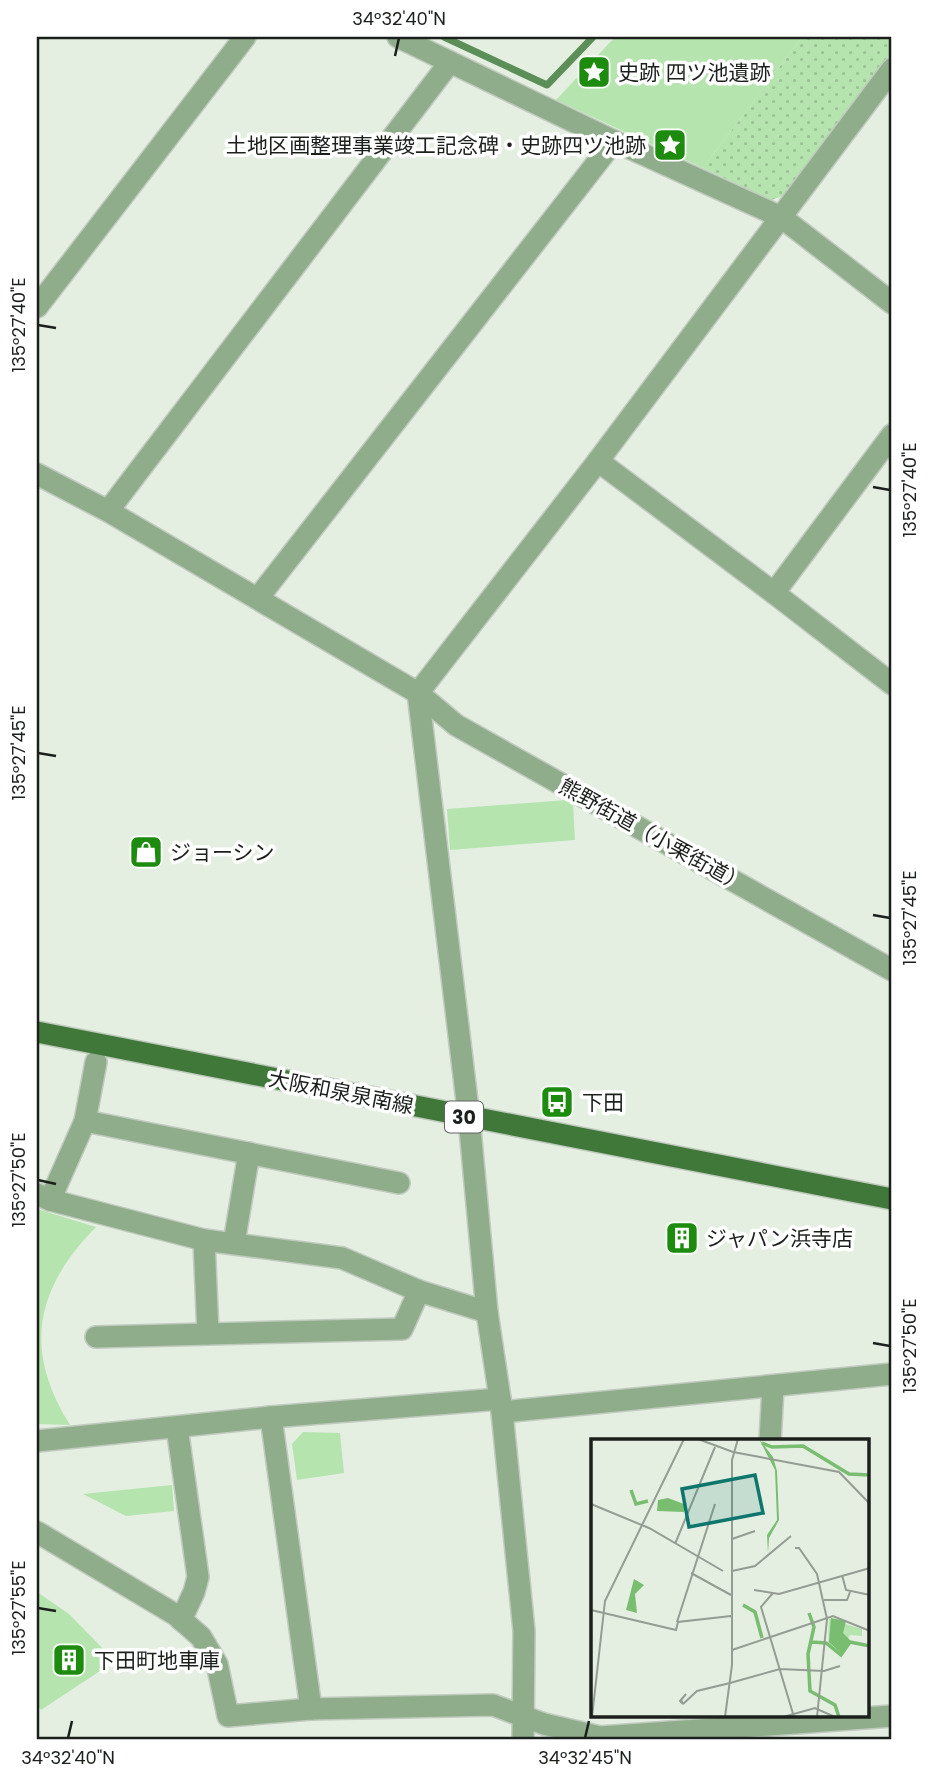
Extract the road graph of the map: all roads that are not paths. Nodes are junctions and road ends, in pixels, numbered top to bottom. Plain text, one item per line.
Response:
1 (245, 37) edge
2 (398, 37) edge
3 (450, 62) junction
4 (892, 69) edge
5 (614, 141) junction
6 (781, 217) junction
7 (892, 303) edge
8 (37, 307) edge
9 (892, 435) edge
10 (598, 461) junction
11 (37, 474) edge
12 (108, 511) junction
13 (774, 593) junction
14 (258, 598) junction
15 (892, 684) edge
16 (418, 693) junction
17 (892, 970) edge
18 (37, 1032) edge
19 (96, 1062) dead end
20 (469, 1118) junction
21 (85, 1121) junction
22 (249, 1153) junction
23 (399, 1183) dead end
24 (43, 1197) edge
25 (892, 1199) edge
26 (204, 1240) junction
27 (234, 1243) junction
28 (419, 1291) junction
29 (487, 1312) junction
30 (208, 1334) junction
31 (96, 1337) dead end
32 (892, 1374) edge
33 (773, 1387) junction
34 (501, 1406) junction
35 (271, 1418) junction
36 (177, 1427) junction
37 (771, 1439) edge
38 (37, 1441) edge
39 (37, 1532) edge
40 (181, 1620) junction
41 (311, 1709) junction
42 (524, 1714) junction
43 (870, 1716) edge
44 (892, 1716) edge
45 (801, 1718) edge
46 (722, 1734) edge
47 (523, 1740) edge

1 - 8 street
2 - 3 street
3 - 5 street
3 - 12 street
4 - 6 street
5 - 6 street
5 - 14 street
6 - 7 street
6 - 10 street
9 - 13 street
10 - 13 street
10 - 16 street
11 - 12 street
12 - 14 street
13 - 15 street
14 - 16 street, 熊野街道（小栗街道）
16 - 17 street, 熊野街道（小栗街道）
16 - 20 street
18 - 20 main road, 大阪和泉泉南線 / 30
19 - 21 street
20 - 25 main road, 大阪和泉泉南線 / 30
20 - 29 street
21 - 22 street
21 - 24 street
22 - 23 street
22 - 27 street
24 - 26 street
26 - 27 street
26 - 30 street
27 - 28 street
28 - 29 street
28 - 30 street
29 - 34 street
30 - 31 street
32 - 33 street
33 - 34 street
33 - 37 street
34 - 35 street
34 - 42 street
35 - 36 street
35 - 41 street
36 - 38 street
36 - 40 street
39 - 40 street
40 - 41 street
41 - 42 street
42 - 46 street
42 - 47 street
43 - 44 street
45 - 46 street

